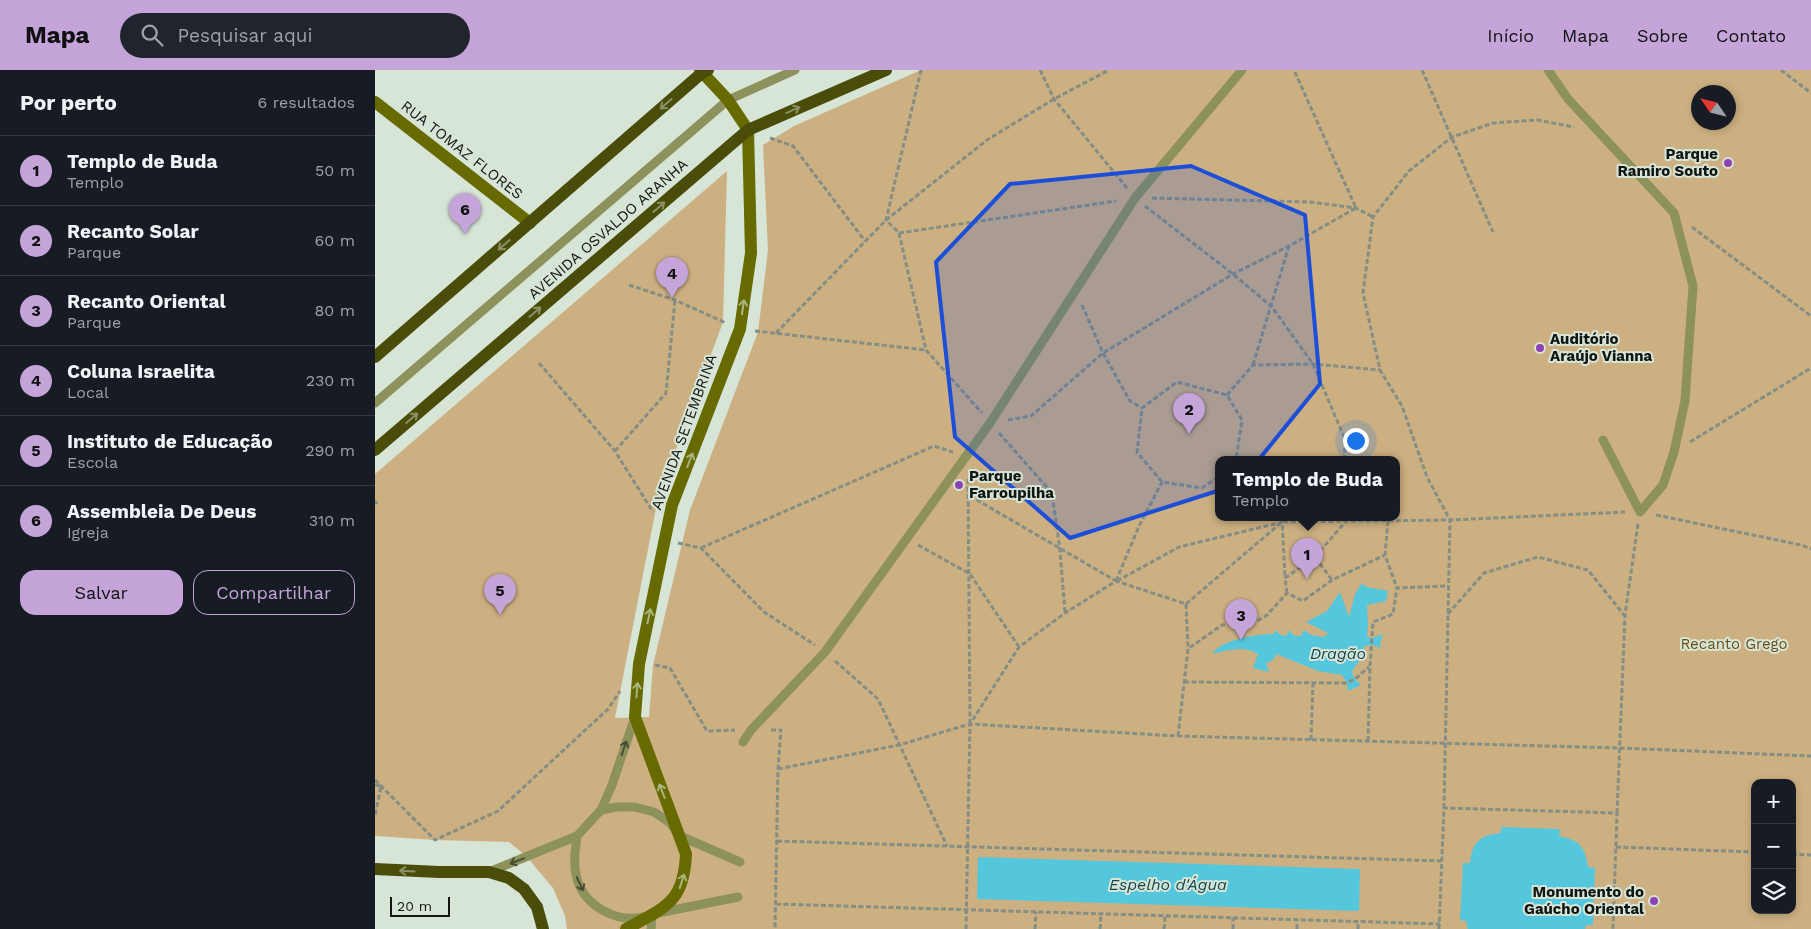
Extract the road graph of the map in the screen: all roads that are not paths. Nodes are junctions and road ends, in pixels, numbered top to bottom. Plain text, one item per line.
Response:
1 (795, 70) edge
2 (886, 70) edge
3 (1242, 70) edge
4 (1548, 70) edge
5 (704, 71) edge
6 (728, 100) junction
7 (375, 102) edge
8 (748, 130) junction
9 (529, 223) junction
10 (375, 357) edge
11 (375, 404) edge
12 (1603, 440) dead end
13 (375, 450) edge
14 (635, 717) junction
15 (743, 742) dead end
16 (601, 810) junction
17 (577, 836) junction
18 (680, 836) junction
19 (740, 862) dead end
20 (375, 869) edge
21 (489, 872) junction
22 (738, 897) dead end
23 (651, 915) junction
24 (543, 929) edge
25 (626, 929) edge
26 (651, 929) edge

1 - 6 lane
8 -> 2 main road, AVENIDA OSVALDO ARANHA
3 - 15 lane
4 - 12 lane
5 - 6 street
5 -> 9 main road
6 - 8 street
6 - 11 lane
7 - 9 street, RUA TOMAZ FLORES
13 -> 8 main road, AVENIDA OSVALDO ARANHA
14 -> 8 street, AVENIDA SETEMBRINA
9 -> 10 main road
16 -> 14 lane
18 -> 14 street, AVENIDA SETEMBRINA
16 - 17 lane
16 - 18 lane
17 -> 21 lane
17 -> 23 lane, AVENIDA SETEMBRINA
18 - 19 lane
23 -> 18 street, AVENIDA SETEMBRINA
21 -> 20 main road
21 - 24 main road
22 - 23 lane
23 - 25 street, AVENIDA SETEMBRINA
23 - 26 lane

